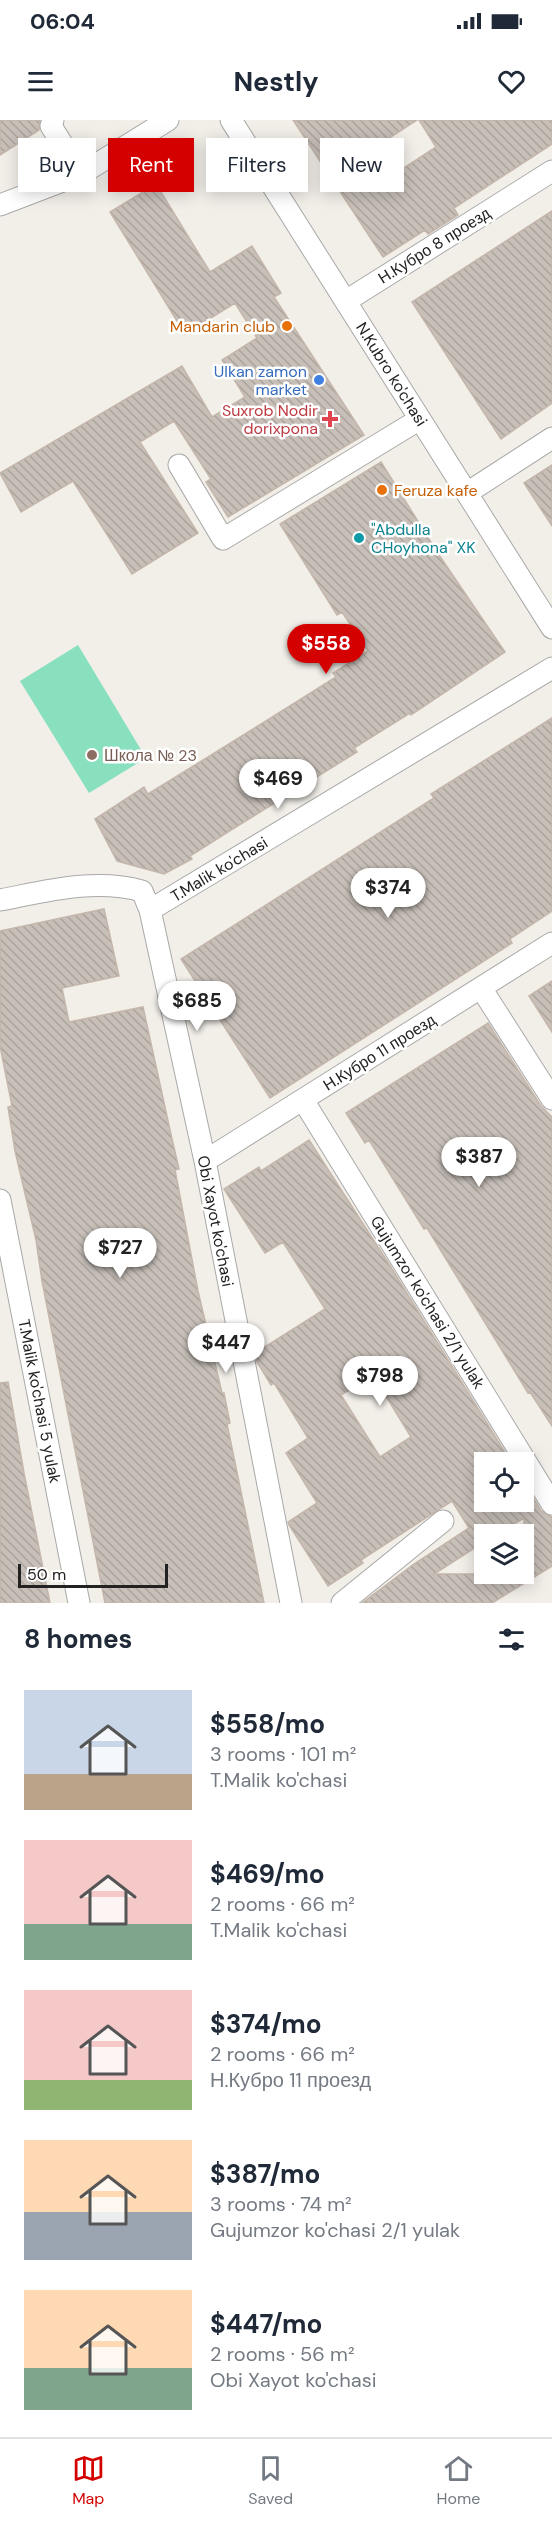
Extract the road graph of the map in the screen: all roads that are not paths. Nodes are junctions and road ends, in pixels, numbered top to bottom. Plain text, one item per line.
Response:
1 (53, 120) edge
2 (168, 120) edge
3 (238, 122) edge
4 (58, 138) edge
5 (96, 165) edge
6 (552, 171) edge
7 (34, 192) edge
8 (0, 205) edge
9 (346, 301) junction
10 (420, 419) junction
11 (552, 438) edge
12 (179, 465) dead end
13 (467, 492) junction
14 (552, 628) edge
15 (552, 668) edge
16 (0, 900) edge
17 (150, 910) junction
18 (552, 942) edge
19 (481, 988) junction
20 (552, 1099) edge
21 (303, 1100) junction
22 (205, 1161) junction
23 (0, 1200) edge
24 (552, 1504) edge
25 (443, 1521) dead end
26 (79, 1603) edge
27 (291, 1603) edge
28 (342, 1603) edge

1 - 4 street
2 - 5 street
3 - 9 street, N.Kubro ko'chasi
6 - 9 street, Н.Кубро 8 проезд
7 - 8 street
9 - 10 street, N.Kubro ko'chasi
10 - 12 street
10 - 13 street, N.Kubro ko'chasi
11 - 13 street
13 - 14 street, N.Kubro ko'chasi
15 - 17 street, T.Malik ko'chasi
16 - 17 street, T.Malik ko'chasi
17 - 22 street, Obi Xayot ko'chasi
18 - 19 street, Н.Кубро 11 проезд
19 - 20 street
19 - 21 street, Н.Кубро 11 проезд
21 - 22 street, Н.Кубро 11 проезд
21 - 24 street, Gujumzor ko'chasi 2/1 yulak
22 - 27 street, Obi Xayot ko'chasi
23 - 26 street, T.Malik ko'chasi 5 yulak
25 - 28 street

